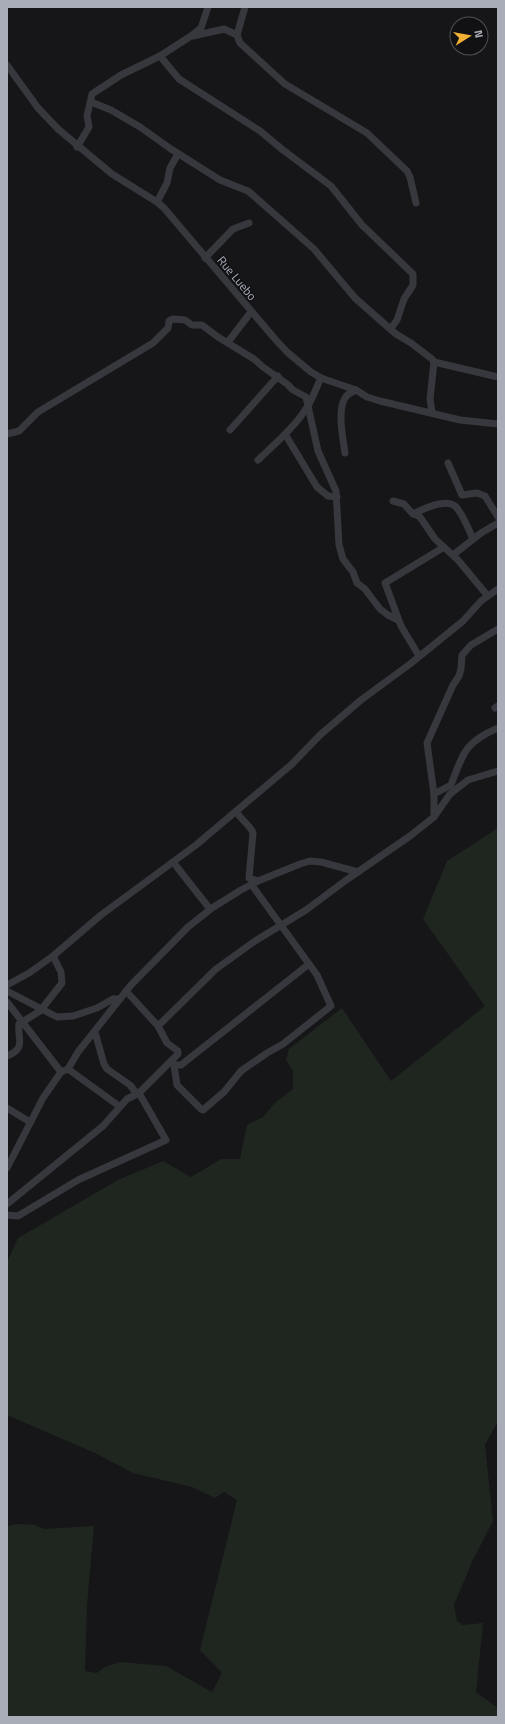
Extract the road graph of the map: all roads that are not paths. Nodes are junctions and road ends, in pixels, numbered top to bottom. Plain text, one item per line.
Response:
1 (208, 7) edge
2 (245, 7) edge
3 (237, 35) junction
4 (191, 36) junction
5 (160, 56) junction
6 (7, 65) edge
7 (91, 102) junction
8 (77, 147) junction
9 (178, 154) junction
10 (157, 202) junction
11 (416, 203) dead end
12 (248, 223) dead end
13 (205, 258) junction
14 (251, 312) junction
15 (391, 328) junction
16 (228, 342) junction
17 (434, 362) junction
18 (278, 376) junction
19 (498, 377) edge
20 (321, 378) junction
21 (356, 390) junction
22 (309, 404) junction
23 (432, 412) junction
24 (498, 424) edge
25 (230, 430) dead end
26 (7, 434) edge
27 (285, 434) junction
28 (345, 453) dead end
29 (258, 460) dead end
30 (448, 463) dead end
31 (337, 497) junction
32 (393, 501) dead end
33 (413, 514) junction
34 (498, 516) edge
35 (498, 523) edge
36 (473, 539) junction
37 (444, 548) junction
38 (453, 555) junction
39 (498, 589) edge
40 (388, 595) junction
41 (487, 595) junction
42 (380, 609) junction
43 (398, 620) junction
44 (498, 629) edge
45 (419, 656) junction
46 (498, 728) edge
47 (498, 771) edge
48 (434, 794) junction
49 (236, 811) junction
50 (434, 816) junction
51 (173, 862) junction
52 (358, 872) junction
53 (255, 882) junction
54 (210, 909) junction
55 (281, 925) junction
56 (53, 956) junction
57 (309, 964) junction
58 (7, 985) edge
59 (7, 991) edge
60 (126, 991) junction
61 (120, 999) junction
62 (7, 1002) edge
63 (42, 1009) junction
64 (21, 1021) junction
65 (158, 1026) junction
66 (95, 1032) junction
67 (7, 1056) edge
68 (174, 1063) junction
69 (68, 1069) junction
70 (61, 1072) junction
71 (138, 1093) junction
72 (119, 1106) junction
73 (7, 1108) edge
74 (30, 1122) junction
75 (7, 1168) edge
76 (7, 1204) edge
77 (7, 1215) edge

1 - 4 street
2 - 3 street
3 - 4 street
3 - 11 street
4 - 5 street
5 - 7 street
5 - 15 street
6 - 8 street, Rue Luebo
7 - 8 street
7 - 9 street
8 - 10 street, Rue Luebo
9 - 10 street
9 - 15 street
10 - 13 street, Rue Luebo
12 - 13 street
13 - 14 street, Rue Luebo
14 - 16 street
14 - 20 street, Rue Luebo
15 - 17 street
16 - 18 street
16 - 26 street
17 - 19 street
17 - 23 street
18 - 22 street
18 - 25 street
20 - 21 street, Rue Luebo
20 - 22 street
21 - 23 street, Rue Luebo
21 - 28 street
22 - 27 street
22 - 31 street
23 - 24 street, Rue Luebo
27 - 29 street
27 - 31 street
30 - 34 street
31 - 42 street
32 - 33 street
33 - 36 street
33 - 37 street
35 - 36 street
36 - 38 street
37 - 38 street
37 - 40 street
38 - 41 street
39 - 41 street
40 - 42 street
40 - 43 street
41 - 45 street
42 - 43 street
43 - 45 street
44 - 48 street
45 - 49 street
46 - 48 street
47 - 50 street
48 - 50 street
49 - 51 street
49 - 53 street
50 - 52 street
51 - 54 street
51 - 56 street
52 - 53 street
52 - 55 street
53 - 54 street
53 - 55 street
54 - 60 street
55 - 57 street
55 - 65 street
56 - 58 street
56 - 63 street
57 - 68 street
57 - 68 street
59 - 63 street
60 - 61 street
60 - 65 street
61 - 63 street
61 - 66 street
62 - 64 street
63 - 64 street
64 - 67 street
64 - 70 street
65 - 68 street
66 - 69 street
66 - 71 street
68 - 71 street
69 - 70 street
69 - 72 street
70 - 74 street
71 - 72 street
71 - 77 street
72 - 76 street
73 - 74 street
74 - 75 street

